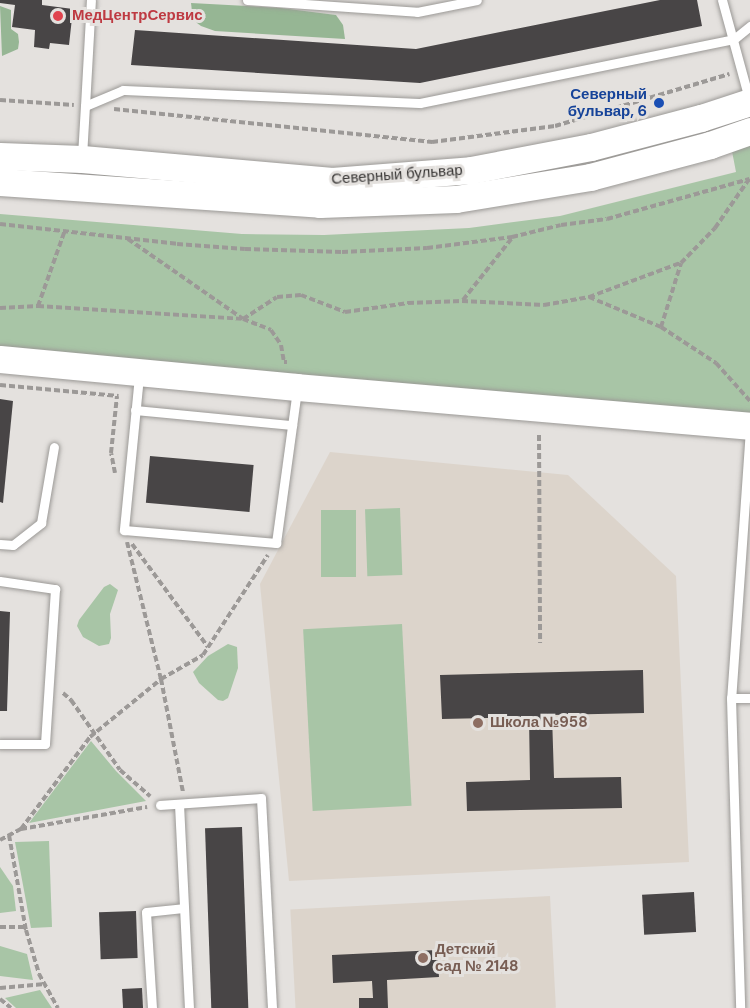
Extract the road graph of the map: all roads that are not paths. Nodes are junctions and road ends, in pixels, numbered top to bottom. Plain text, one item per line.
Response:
1 (91, 0) edge
2 (247, 0) edge
3 (477, 0) edge
4 (722, 0) edge
5 (750, 26) edge
6 (734, 39) junction
7 (750, 102) edge
8 (86, 106) junction
9 (750, 131) edge
10 (0, 156) edge
11 (82, 159) junction
12 (0, 182) edge
13 (0, 359) edge
14 (296, 375) junction
15 (138, 385) junction
16 (135, 410) junction
17 (292, 425) junction
18 (750, 427) edge
19 (54, 447) dead end
20 (0, 544) edge
21 (0, 581) edge
22 (731, 698) junction
23 (750, 698) edge
24 (0, 744) edge
25 (182, 803) junction
26 (160, 805) road end
27 (183, 908) junction
28 (152, 1008) edge
29 (189, 1008) edge
30 (272, 1008) edge
31 (740, 1008) edge

1 - 8 lane
2 - 3 lane
4 - 6 lane
5 - 6 lane
6 - 7 lane
6 - 8 lane
7 - 11 main road, Северный бульвар
8 - 11 lane
9 - 12 main road, Северный бульвар
10 - 11 main road, Северный бульвар
13 - 15 main road
14 - 15 main road
14 - 17 lane
14 - 18 main road
15 - 16 lane
16 - 17 lane
16 - 17 lane
18 - 22 lane
19 - 20 lane
21 - 24 lane
22 - 23 lane
22 - 31 lane
25 - 26 lane
25 - 27 lane
25 - 30 lane
27 - 28 lane
27 - 29 lane

